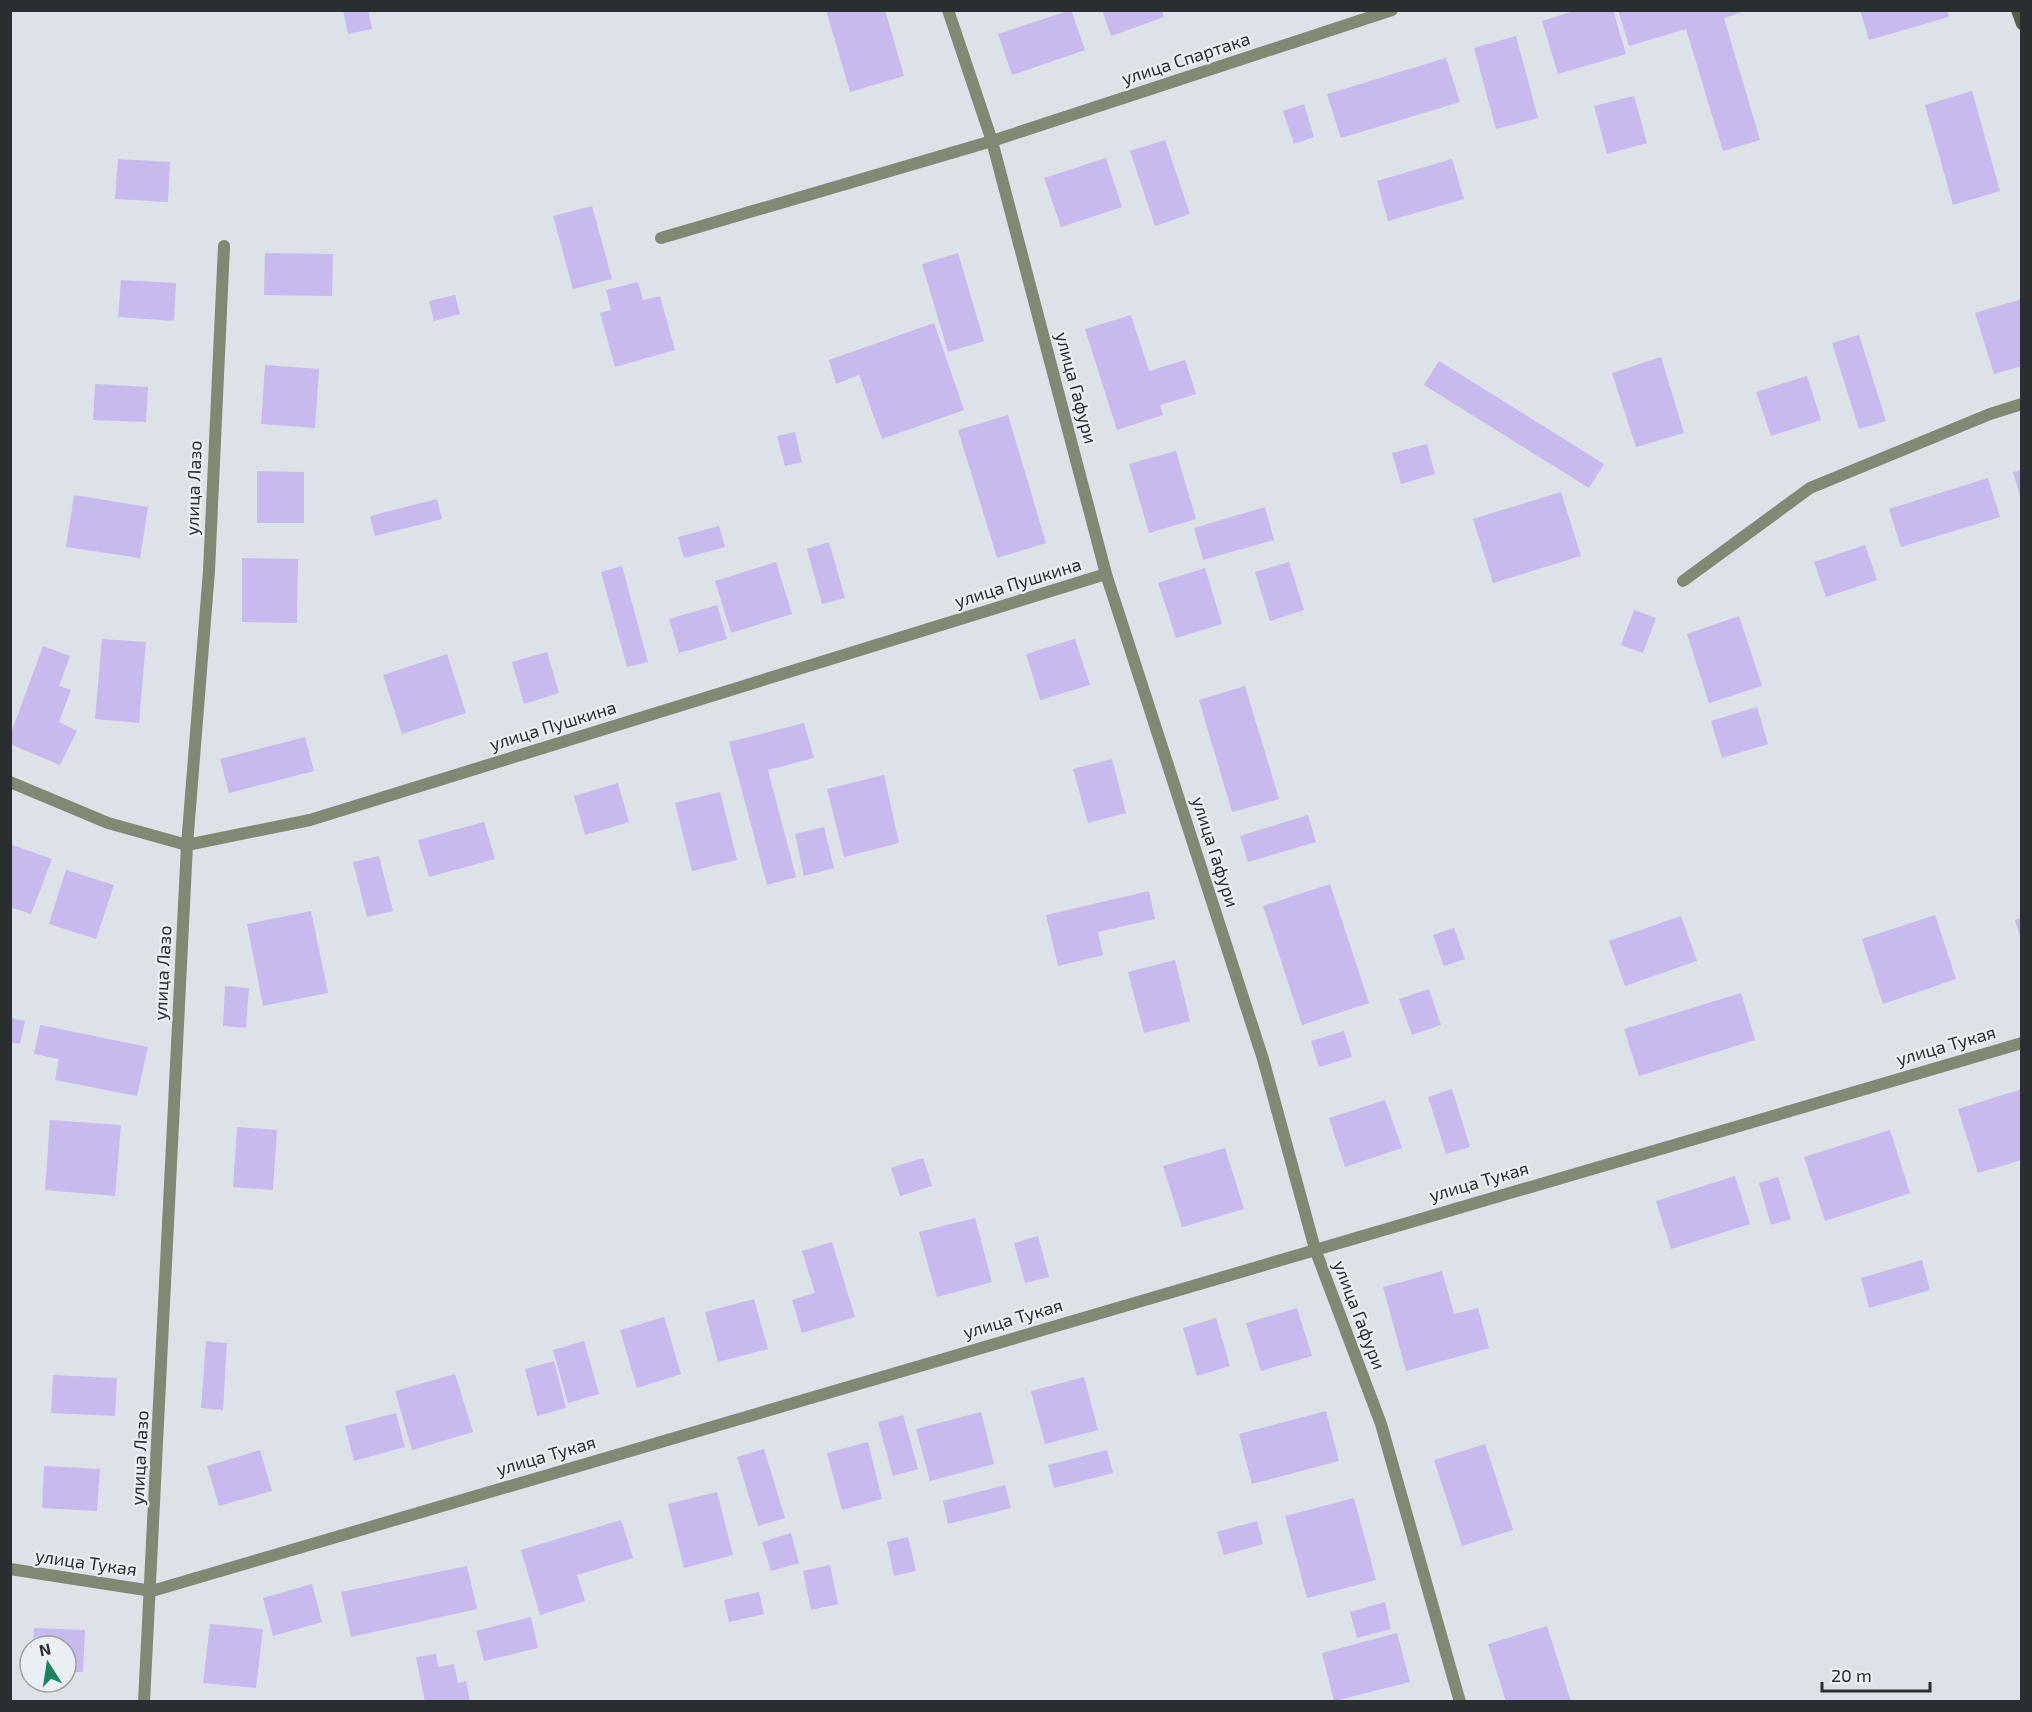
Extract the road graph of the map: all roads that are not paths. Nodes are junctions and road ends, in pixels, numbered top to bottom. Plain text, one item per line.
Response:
1 (948, 10) edge
2 (1392, 10) edge
3 (2017, 10) edge
4 (2022, 24) edge
5 (992, 141) junction
6 (661, 237) dead end
7 (224, 246) dead end
8 (2022, 404) edge
9 (1106, 574) junction
10 (1683, 581) dead end
11 (10, 782) edge
12 (187, 845) junction
13 (2022, 1043) edge
14 (1315, 1249) junction
15 (10, 1569) edge
16 (152, 1591) junction
17 (144, 1701) edge
18 (1460, 1701) edge

1 - 5 street, улица Гафури
2 - 5 street, улица Спартака
3 - 4 main road
5 - 6 street, улица Спартака
5 - 9 street, улица Гафури
7 - 12 street, улица Лазо
8 - 10 street
9 - 12 street, улица Пушкина
9 - 14 street, улица Гафури
11 - 12 street, улица Пушкина
12 - 16 street, улица Лазо
13 - 14 street, улица Тукая
14 - 16 street, улица Тукая
14 - 18 street, улица Гафури
15 - 16 street, улица Тукая
16 - 17 street, улица Лазо

